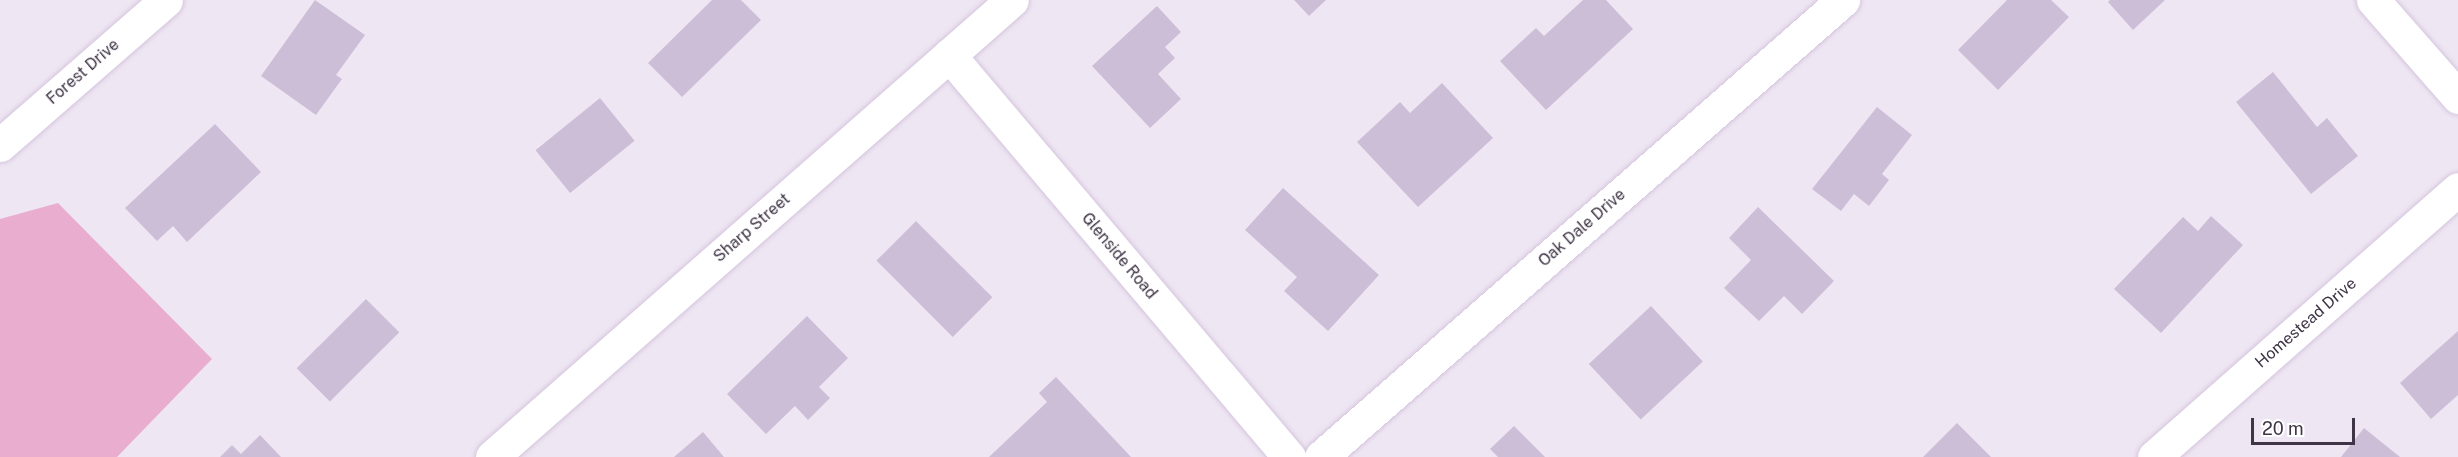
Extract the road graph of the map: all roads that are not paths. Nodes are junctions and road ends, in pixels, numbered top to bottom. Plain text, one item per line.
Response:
1 (166, 0) edge
2 (1012, 0) edge
3 (1843, 0) edge
4 (2373, 0) edge
5 (950, 55) junction
6 (2458, 97) edge
7 (0, 145) edge
8 (2458, 189) edge
9 (492, 457) edge
10 (1288, 457) edge
11 (1321, 457) edge
12 (2154, 457) edge

1 - 7 street, Forest Drive
2 - 5 street, Sharp Street
3 - 11 street, Oak Dale Drive
4 - 6 street
5 - 9 street, Sharp Street
5 - 10 street, Glenside Road
8 - 12 street, Homestead Drive

